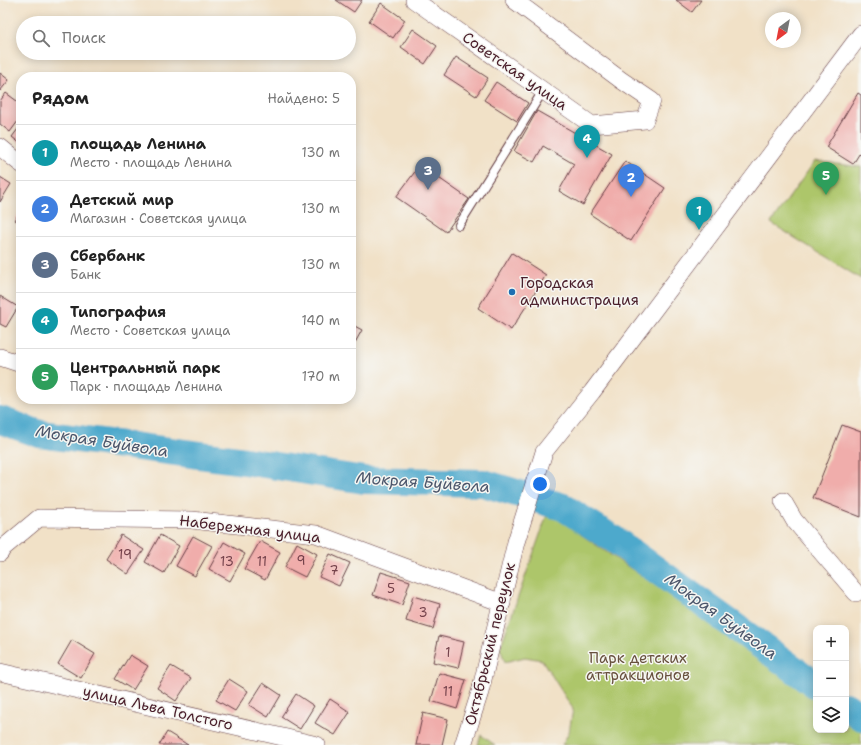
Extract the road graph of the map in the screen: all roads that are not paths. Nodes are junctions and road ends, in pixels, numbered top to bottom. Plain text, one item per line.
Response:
1 (414, 0) edge
2 (514, 0) edge
3 (861, 34) edge
4 (543, 91) junction
5 (0, 147) edge
6 (16, 160) edge
7 (459, 225) dead end
8 (0, 357) edge
9 (16, 362) edge
10 (783, 501) dead end
11 (0, 552) edge
12 (859, 593) edge
13 (502, 603) junction
14 (0, 672) edge
15 (317, 745) edge
16 (463, 745) edge

1 - 4 street, Советская улица
2 - 4 street, Советская улица
3 - 13 street, Октябрьский переулок
4 - 7 lane
5 - 6 street
8 - 9 street
10 - 12 street
11 - 13 street, Набережная улица
13 - 16 street, Октябрьский переулок
14 - 15 street, улица Льва Толстого

